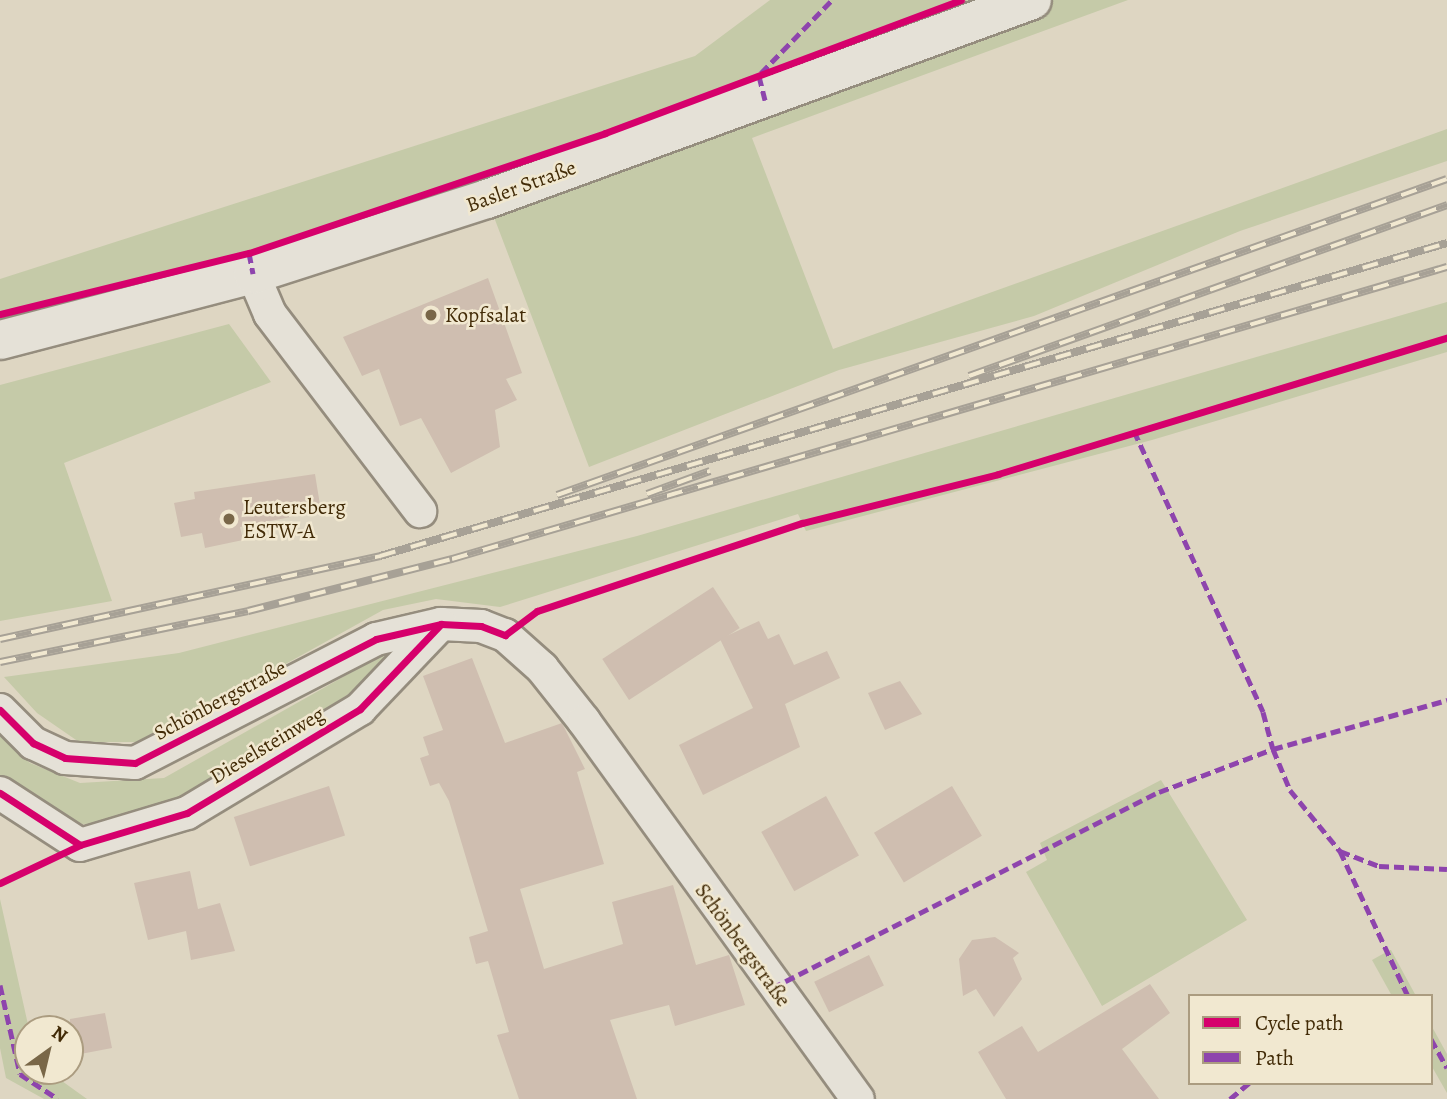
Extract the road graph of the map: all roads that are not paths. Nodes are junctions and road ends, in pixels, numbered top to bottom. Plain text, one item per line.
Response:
1 (1032, 0) edge
2 (253, 274) junction
3 (0, 340) edge
4 (420, 511) dead end
5 (441, 624) junction
6 (0, 710) edge
7 (0, 793) edge
8 (858, 1099) edge

1 - 2 street, Basler Straße
2 - 3 street, Basler Straße
2 - 4 street
5 - 6 street, Schönbergstraße
5 - 7 street, Dieselsteinweg
5 - 8 street, Schönbergstraße

